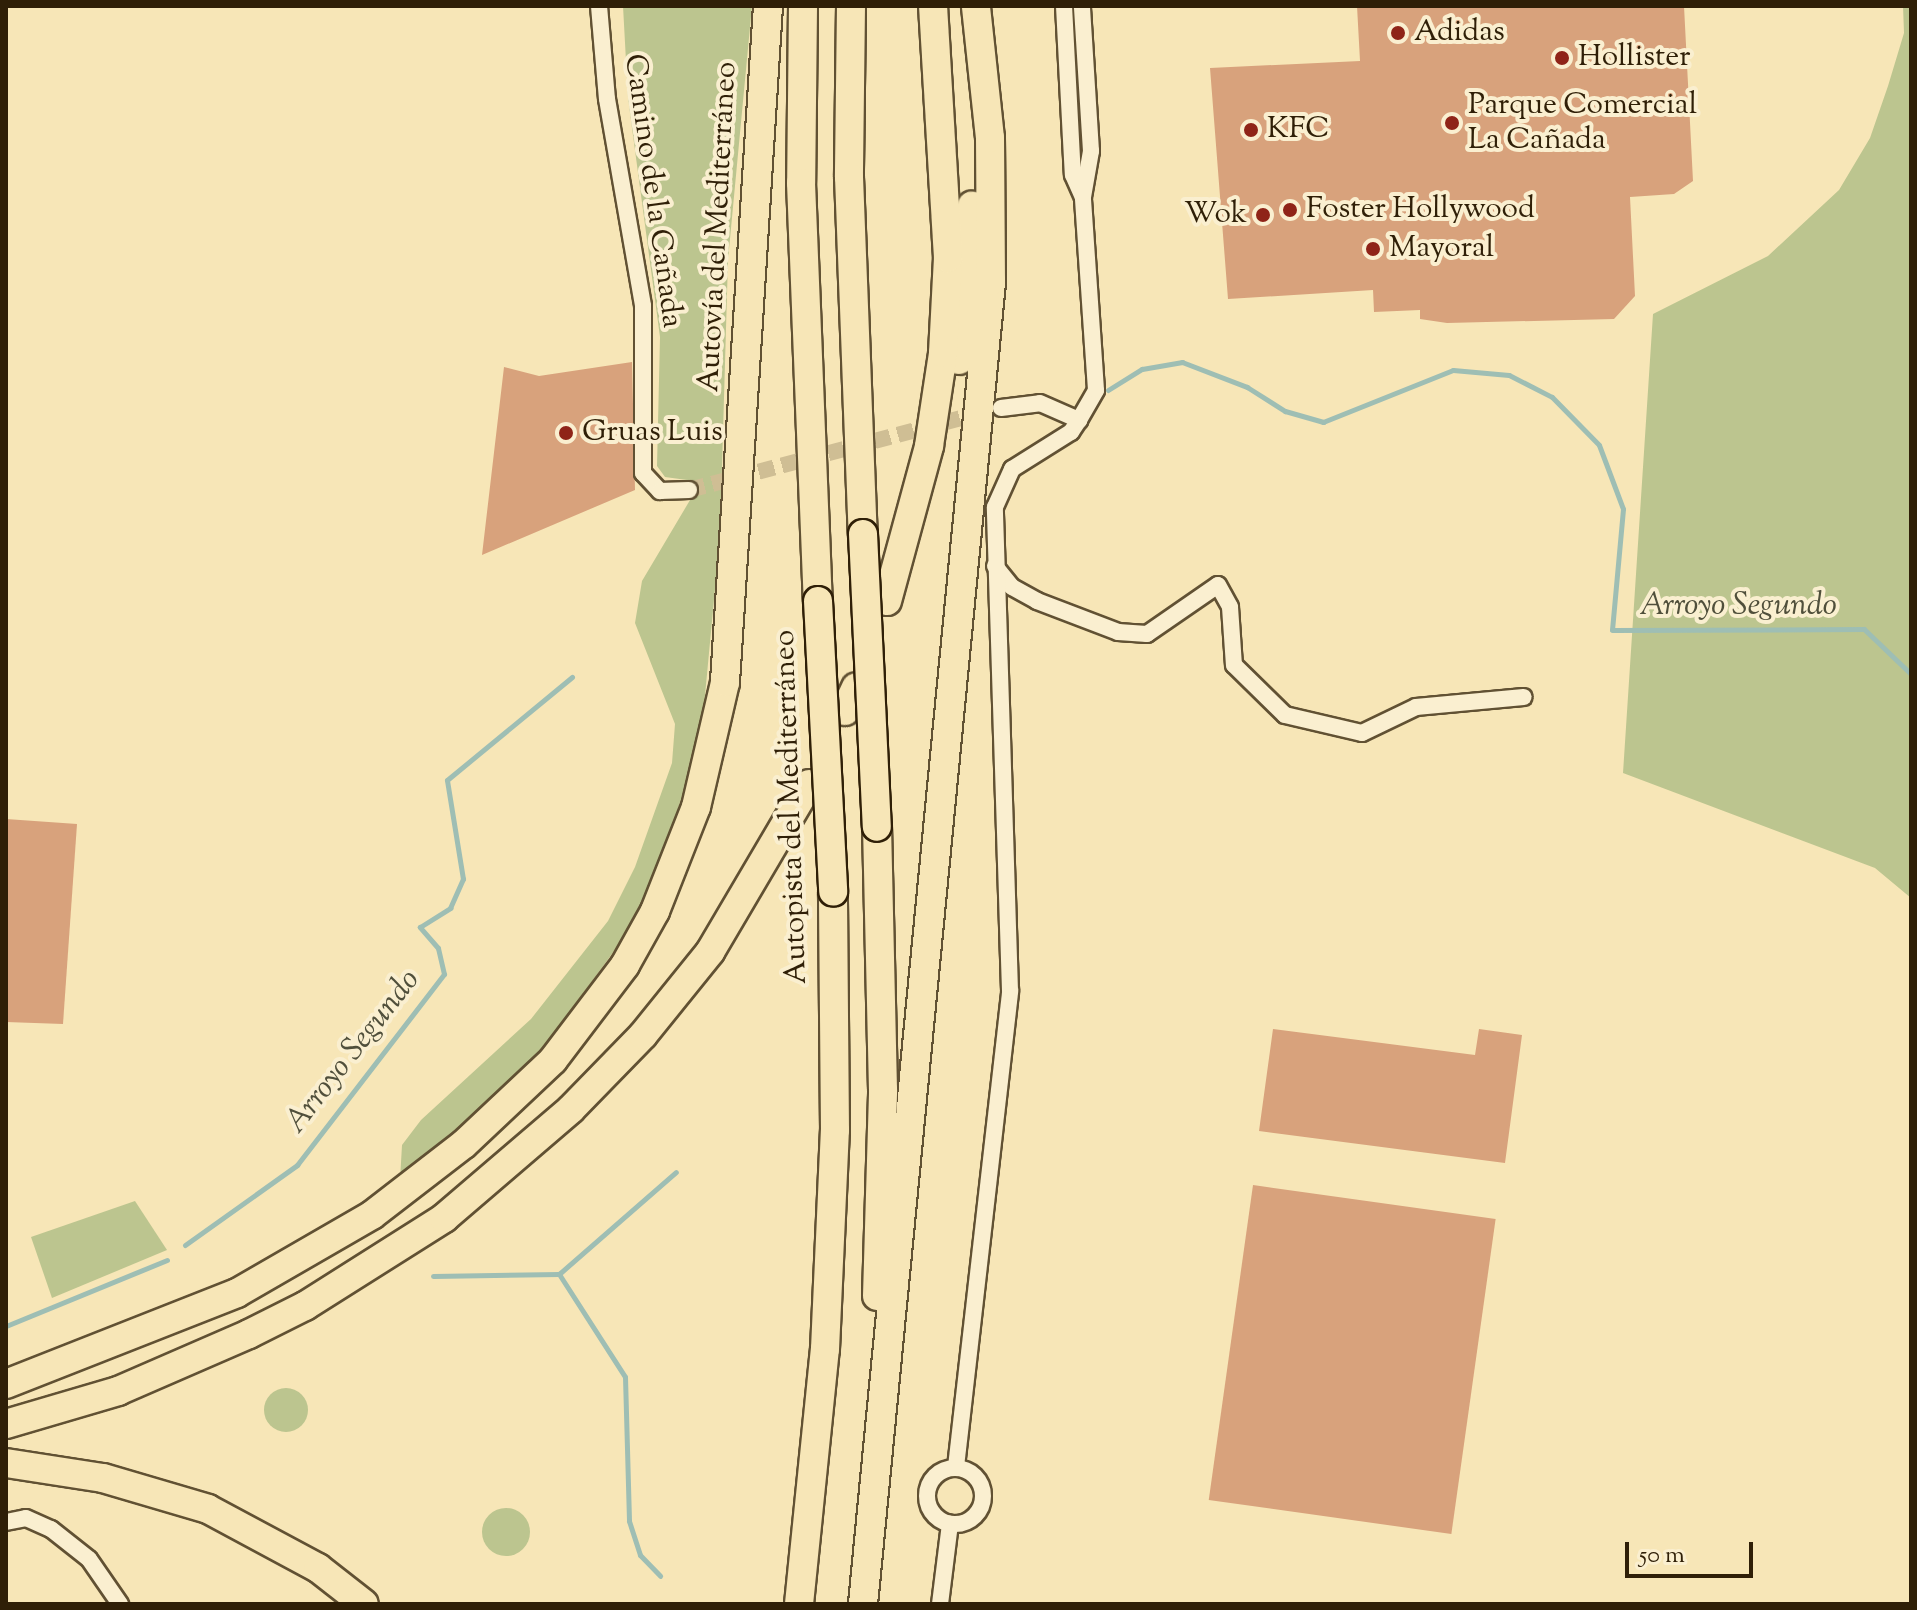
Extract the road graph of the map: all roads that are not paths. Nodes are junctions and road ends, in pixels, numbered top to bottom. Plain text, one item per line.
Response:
1 (599, 6) edge
2 (768, 6) edge
3 (803, 6) edge
4 (851, 6) edge
5 (933, 6) edge
6 (960, 6) edge
7 (976, 6) edge
8 (1064, 6) edge
9 (1072, 6) edge
10 (1082, 6) edge
11 (1087, 170) junction
12 (1083, 197) junction
13 (1001, 408) tunnel mouth
14 (1079, 420) junction
15 (689, 490) tunnel mouth
16 (911, 520) junction
17 (995, 566) junction
18 (887, 601) dead end
19 (1524, 697) dead end
20 (809, 784) dead end
21 (6, 1384) edge
22 (6, 1424) edge
23 (6, 1463) edge
24 (956, 1467) junction
25 (6, 1522) edge
26 (950, 1524) junction
27 (120, 1604) edge
28 (364, 1604) edge
29 (799, 1604) edge
30 (850, 1604) edge
31 (863, 1604) edge
32 (940, 1604) edge

1 - 15 street, Camino de la Cañada
2 - 21 highway, Autovía del Mediterráneo
3 - 29 highway, Autopista del Mediterráneo, bridge
4 - 30 highway, bridge
5 - 16 highway
6 - 16 highway
7 - 31 highway
8 - 12 street
9 - 11 street
10 - 11 street
11 - 12 street
12 - 14 street
13 - 14 street
14 - 17 street
16 - 18 highway
17 - 19 street
17 - 24 street
20 - 22 highway
23 - 28 highway
24 - 26 street
24 - 26 street
25 - 27 street
26 - 32 street

